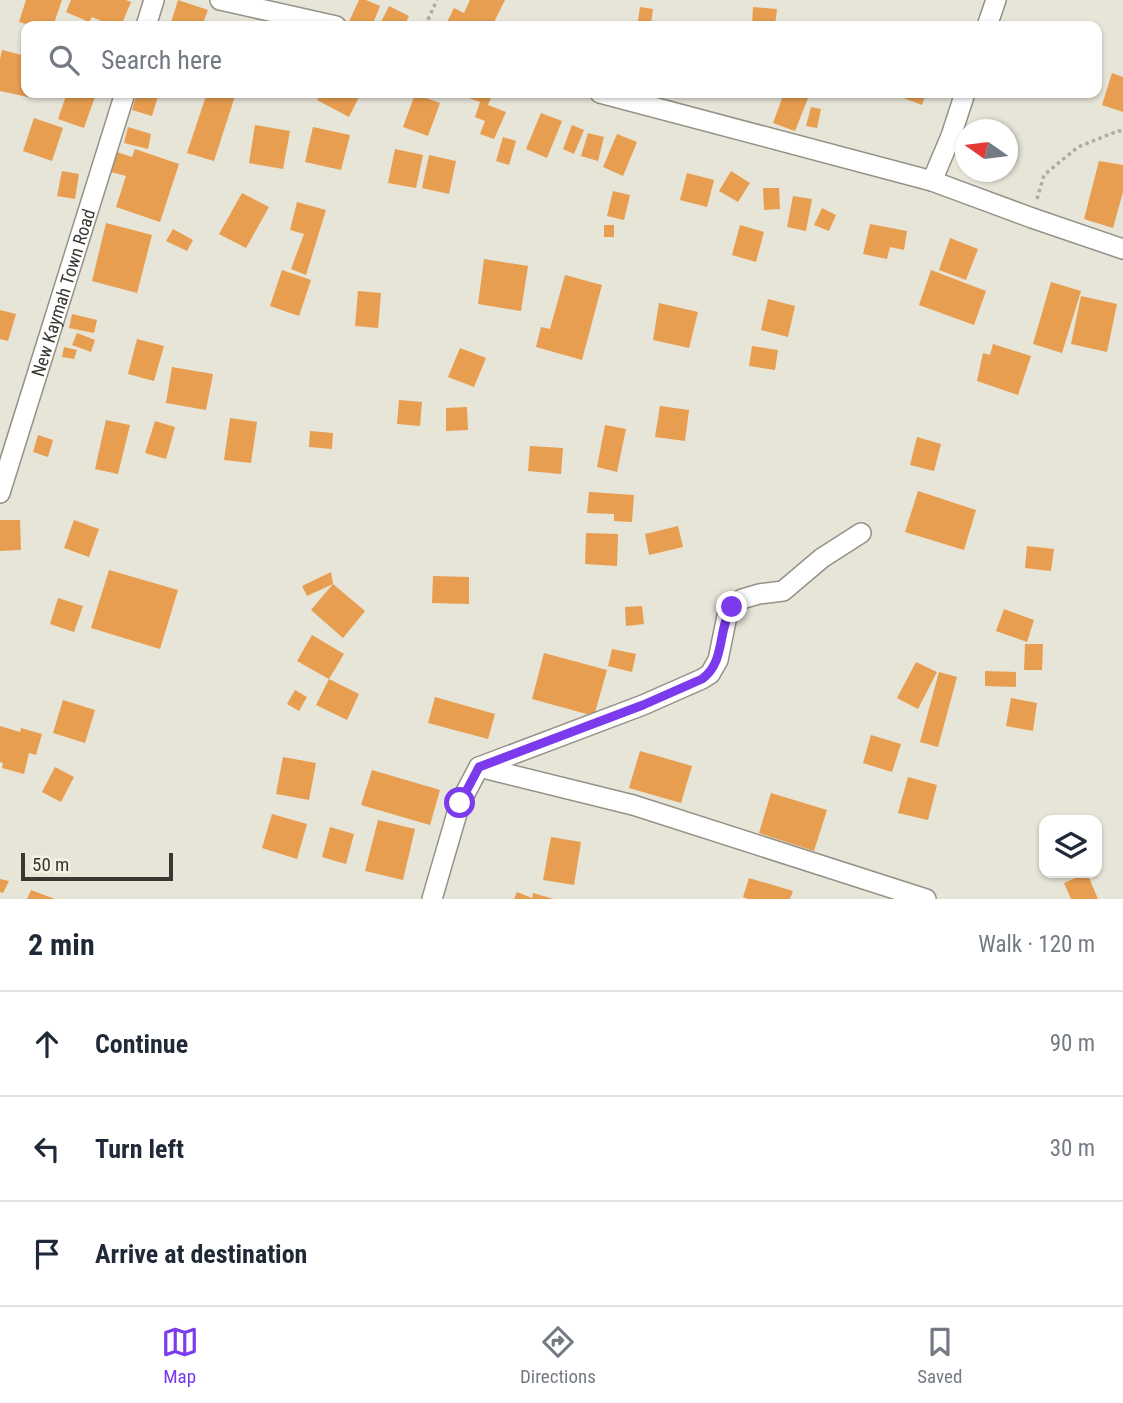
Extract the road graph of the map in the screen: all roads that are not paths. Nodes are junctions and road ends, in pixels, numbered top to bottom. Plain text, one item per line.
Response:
1 (154, 0) edge
2 (220, 0) edge
3 (996, 0) edge
4 (148, 21) edge
5 (314, 21) edge
6 (989, 21) edge
7 (123, 98) edge
8 (619, 98) edge
9 (963, 98) edge
10 (932, 181) junction
11 (1123, 249) edge
12 (0, 493) edge
13 (861, 533) dead end
14 (479, 767) junction
15 (432, 899) edge
16 (926, 899) edge

1 - 4 street
2 - 5 street
3 - 6 street
7 - 12 street, New Kaymah Town Road
8 - 10 street
9 - 10 street
10 - 11 street
13 - 14 street
14 - 15 street
14 - 16 street

